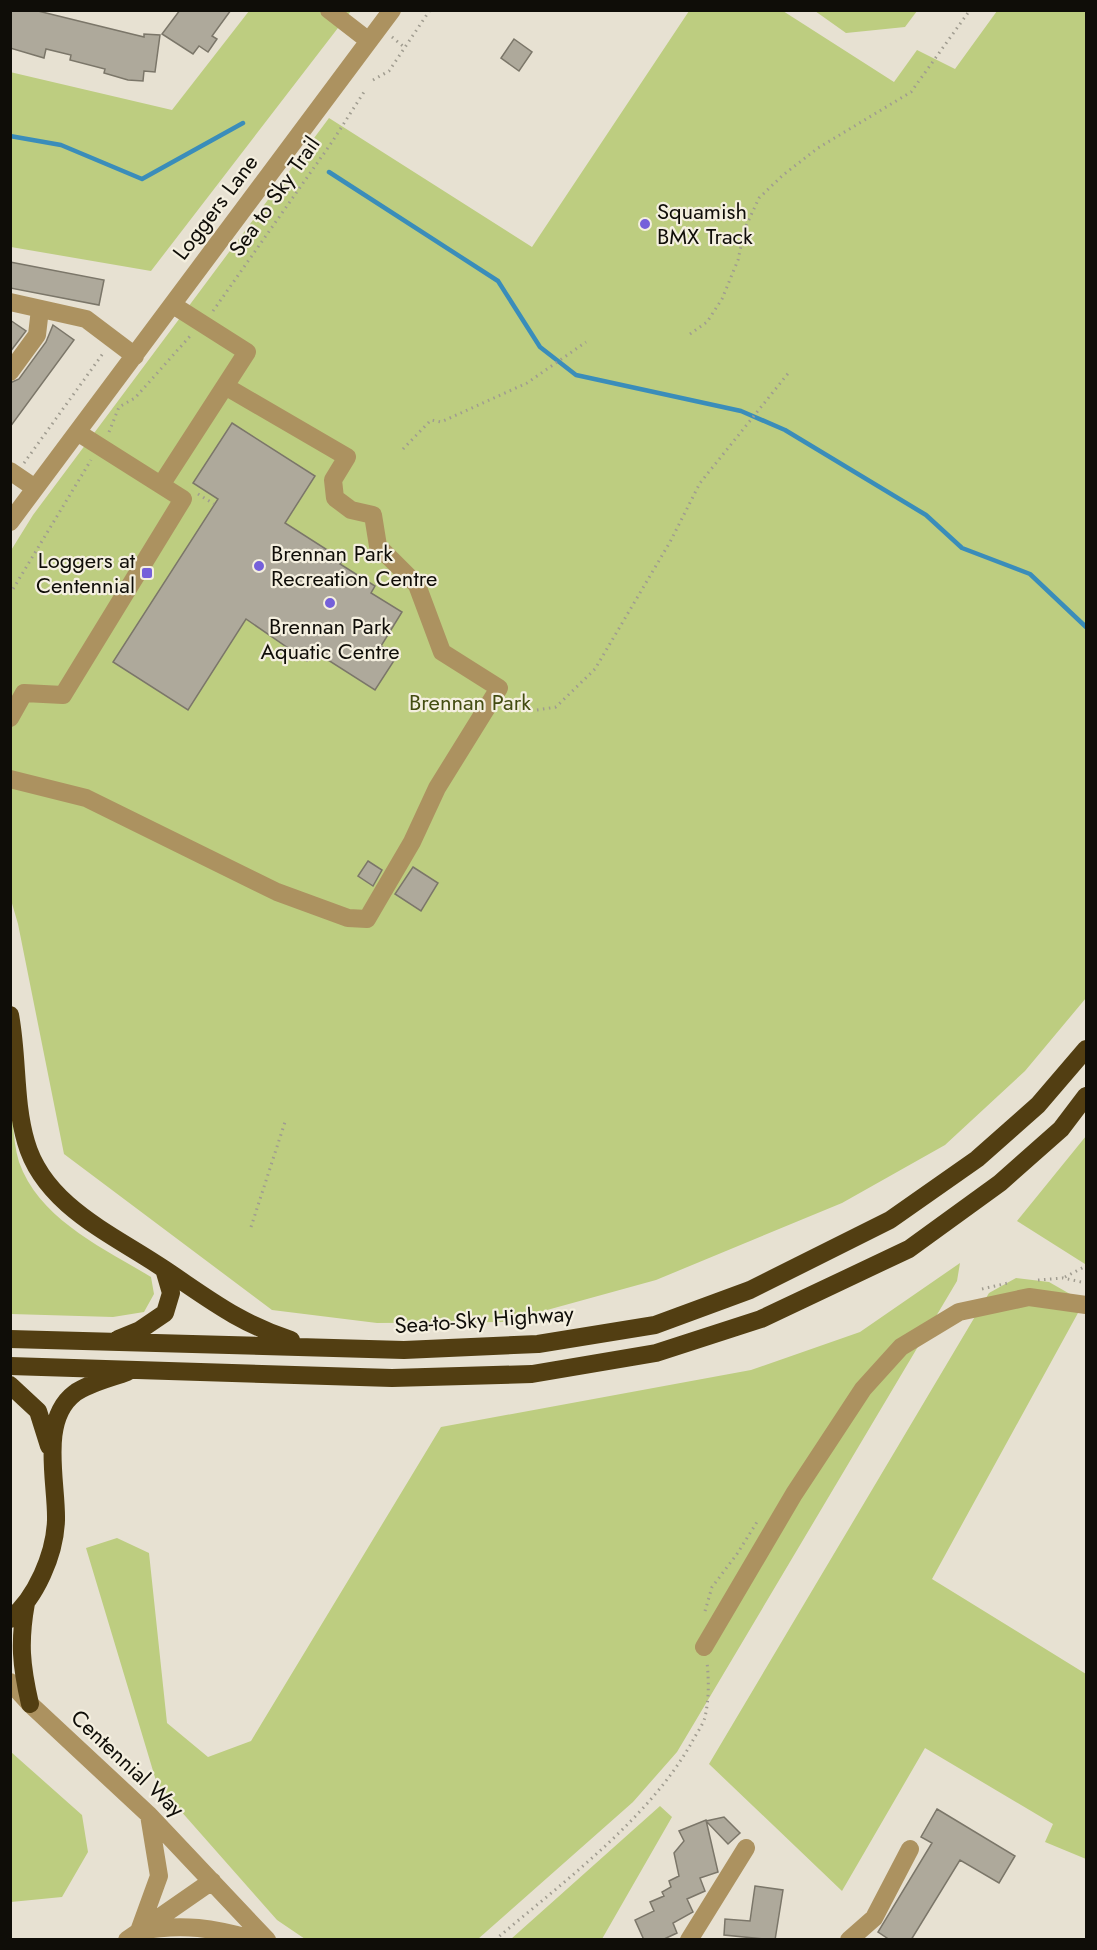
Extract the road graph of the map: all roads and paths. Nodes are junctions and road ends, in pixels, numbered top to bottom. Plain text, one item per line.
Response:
1 (329, 10) edge
2 (392, 10) edge
3 (430, 10) edge
4 (970, 10) edge
5 (388, 33) dead end
6 (369, 41) junction
7 (404, 47) junction
8 (373, 80) dead end
9 (364, 92) dead end
10 (10, 302) edge
11 (173, 304) junction
12 (40, 309) junction
13 (209, 317) dead end
14 (690, 334) dead end
15 (191, 335) dead end
16 (113, 339) junction
17 (586, 342) dead end
18 (135, 356) junction
19 (790, 371) dead end
20 (10, 372) edge
21 (225, 386) junction
22 (77, 432) junction
23 (109, 432) dead end
24 (403, 449) dead end
25 (95, 453) dead end
26 (13, 473) edge
27 (161, 485) junction
28 (35, 488) junction
29 (10, 522) edge
30 (10, 594) edge
31 (537, 710) dead end
32 (10, 718) edge
33 (10, 779) edge
34 (10, 1015) edge
35 (1086, 1048) edge
36 (1086, 1096) edge
37 (285, 1122) dead end
38 (251, 1227) dead end
39 (1086, 1266) edge
40 (164, 1269) junction
41 (1063, 1278) dead end
42 (1086, 1305) edge
43 (10, 1339) edge
44 (110, 1341) junction
45 (309, 1346) junction
46 (10, 1366) edge
47 (134, 1369) junction
48 (10, 1385) edge
49 (52, 1459) junction
50 (19, 1600) edge
51 (10, 1620) edge
52 (704, 1647) dead end
53 (10, 1682) edge
54 (30, 1704) junction
55 (681, 1761) dead end
56 (148, 1814) junction
57 (746, 1848) dead end
58 (910, 1849) dead end
59 (212, 1881) junction
60 (134, 1935) edge
61 (256, 1940) edge
62 (267, 1940) edge
63 (495, 1940) edge
64 (689, 1940) edge
65 (849, 1940) edge

1 - 6 street
2 - 6 street, Loggers Lane
3 - 7 path
4 - 14 path
5 - 7 path
6 - 11 street, Loggers Lane
7 - 8 path
9 - 13 path, Sea to Sky Trail
10 - 12 street
11 - 18 street, Loggers Lane
11 - 21 street
12 - 16 street
12 - 20 street
15 - 23 path
16 - 18 street
16 - 26 path
17 - 24 path
18 - 22 street, Loggers Lane
19 - 31 path
21 - 27 street
21 - 33 street
22 - 27 street
22 - 28 street, Loggers Lane
25 - 30 path
26 - 28 street
27 - 32 street
28 - 29 street, Loggers Lane
34 - 40 highway
35 - 45 highway, Sea-to-Sky Highway
36 - 47 highway
37 - 38 path
39 - 41 path
40 - 44 highway
40 - 45 highway
42 - 52 street
43 - 44 highway, Sea-to-Sky Highway
44 - 45 highway, Sea-to-Sky Highway
46 - 47 highway
47 - 49 highway
48 - 49 highway
49 - 50 highway
50 - 51 highway
50 - 54 highway
53 - 54 street, Centennial Way
54 - 56 street, Centennial Way
55 - 63 path
56 - 59 street, Centennial Way
56 - 60 street
57 - 64 street
58 - 65 street
59 - 60 street
59 - 62 street, Centennial Way
60 - 61 street

